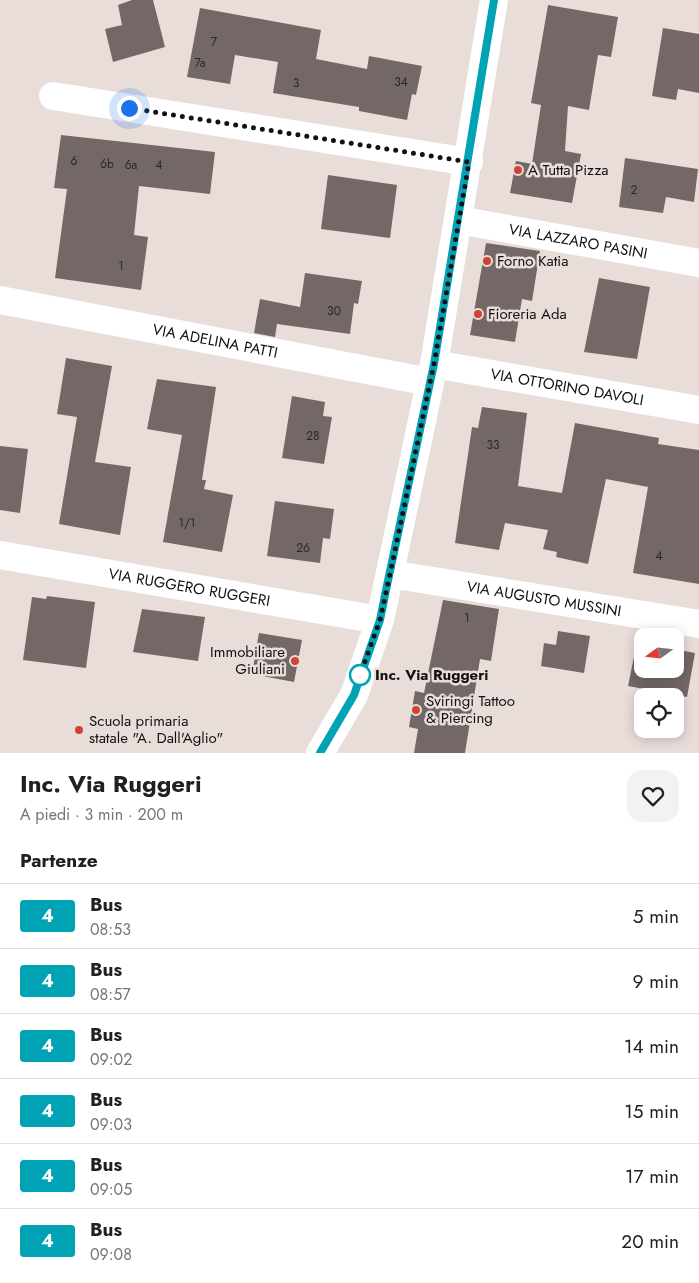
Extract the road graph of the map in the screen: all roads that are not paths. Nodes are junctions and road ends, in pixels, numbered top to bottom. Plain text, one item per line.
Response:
1 (494, 0) edge
2 (53, 96) dead end
3 (469, 162) junction
4 (458, 220) junction
5 (699, 263) edge
6 (0, 300) edge
7 (432, 373) junction
8 (699, 410) edge
9 (0, 556) edge
10 (390, 574) junction
11 (380, 620) junction
12 (699, 624) edge
13 (320, 753) edge

1 - 3 street
2 - 3 street
3 - 4 street
4 - 5 street, VIA LAZZARO PASINI
4 - 7 street
6 - 7 street, VIA ADELINA PATTI
7 - 8 street, VIA OTTORINO DAVOLI
7 - 10 street
9 - 11 street, VIA RUGGERO RUGGERI
10 - 11 street
10 - 12 street, VIA AUGUSTO MUSSINI
11 - 13 street

